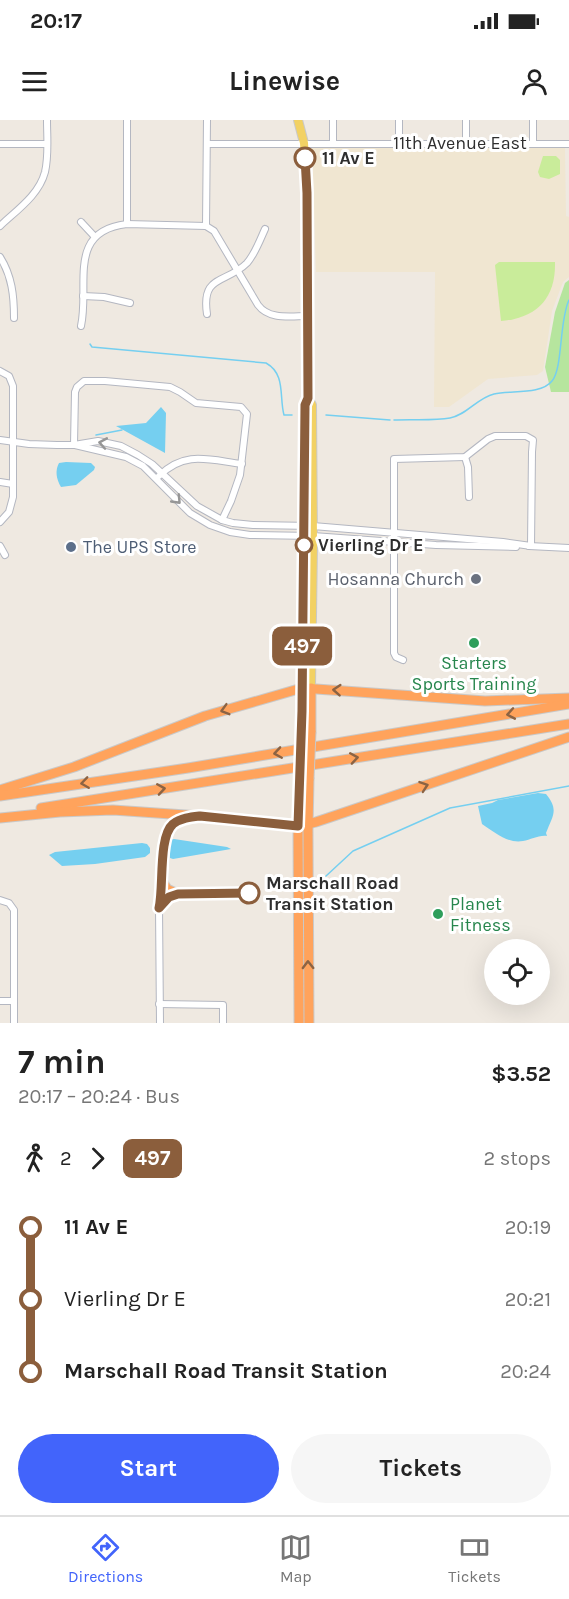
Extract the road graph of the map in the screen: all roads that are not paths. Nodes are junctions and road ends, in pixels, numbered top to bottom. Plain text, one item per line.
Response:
1 (47, 120) edge
2 (127, 120) edge
3 (207, 120) edge
4 (298, 120) edge
5 (333, 120) edge
6 (399, 120) edge
7 (466, 120) edge
8 (533, 120) edge
9 (304, 143) junction
10 (399, 143) junction
11 (466, 143) junction
12 (0, 144) edge
13 (47, 144) junction
14 (207, 144) junction
15 (333, 144) junction
16 (533, 144) junction
17 (569, 144) edge
18 (81, 222) dead end
19 (127, 224) junction
20 (0, 226) edge
21 (206, 226) junction
22 (265, 229) dead end
23 (96, 237) junction
24 (0, 257) edge
25 (237, 270) junction
26 (83, 296) junction
27 (130, 303) dead end
28 (207, 314) dead end
29 (308, 316) junction
30 (14, 318) dead end
31 (81, 326) dead end
32 (3, 372) edge
33 (308, 398) junction
34 (0, 440) edge
35 (13, 442) junction
36 (74, 445) junction
37 (465, 457) junction
38 (242, 464) junction
39 (159, 476) junction
40 (0, 482) edge
41 (13, 484) junction
42 (469, 497) dead end
43 (222, 520) junction
44 (0, 522) edge
45 (246, 525) junction
46 (304, 526) junction
47 (313, 526) junction
48 (220, 529) junction
49 (394, 534) junction
50 (304, 535) junction
51 (313, 536) junction
52 (393, 542) junction
53 (0, 546) edge
54 (531, 546) junction
55 (569, 548) edge
56 (5, 555) dead end
57 (403, 660) dead end
58 (307, 688) junction
59 (569, 698) edge
60 (569, 704) edge
61 (569, 724) edge
62 (569, 737) edge
63 (0, 790) edge
64 (0, 796) edge
65 (200, 816) junction
66 (0, 817) edge
67 (303, 825) junction
68 (162, 881) junction
69 (178, 894) dead end
70 (0, 900) edge
71 (159, 908) joint
72 (0, 1001) edge
73 (14, 1001) junction
74 (159, 1004) junction
75 (14, 1023) edge
76 (160, 1023) edge
77 (224, 1023) edge
78 (299, 1023) edge
79 (309, 1023) edge

1 - 13 street
2 - 19 street
3 - 14 street
4 - 9 main road
5 - 15 street
6 - 10 street
7 - 11 street
8 - 16 street
9 - 14 street, 11th Avenue East
9 - 15 street, 11th Avenue East
9 - 29 main road
10 - 11 street, 11th Avenue East
10 - 15 street, 11th Avenue East
11 - 16 street, 11th Avenue East
12 - 13 street
13 - 20 street
14 - 21 street
16 - 17 street, 11th Avenue East
18 - 23 street
19 - 21 street
19 - 23 street
21 - 25 street
22 - 25 street
23 - 26 street
24 - 30 street
25 - 28 street
25 - 29 street
26 - 27 street
26 - 31 street
29 - 33 main road
32 - 35 street
33 - 46 main road
33 - 47 main road
34 - 35 street
35 - 36 street
35 - 41 street
36 - 38 street
36 - 39 street
37 - 42 street
37 - 49 street
37 - 54 street
38 - 39 street
38 - 43 street
39 - 43 street
39 -> 48 street
40 - 41 street
41 - 44 street
43 - 45 street
45 - 46 street
45 - 48 street
46 - 47 street
46 - 50 main road
47 - 49 street
47 - 51 main road
48 - 50 street
49 - 52 street
49 - 54 street
50 - 51 street
50 - 58 main road
51 - 52 street
51 - 58 main road
52 - 54 street
52 - 57 street
53 - 56 street
54 - 55 street
59 -> 58 highway
58 -> 63 highway
58 - 67 highway, bridge
60 -> 64 highway
66 -> 61 highway
67 -> 62 highway
65 - 66 highway
65 - 67 highway
65 - 68 highway
67 - 78 highway
79 -> 67 highway
68 - 69 highway
68 - 71 highway
70 - 73 street
71 - 74 street
72 - 73 street
73 - 75 street
74 - 76 street
74 - 77 street

